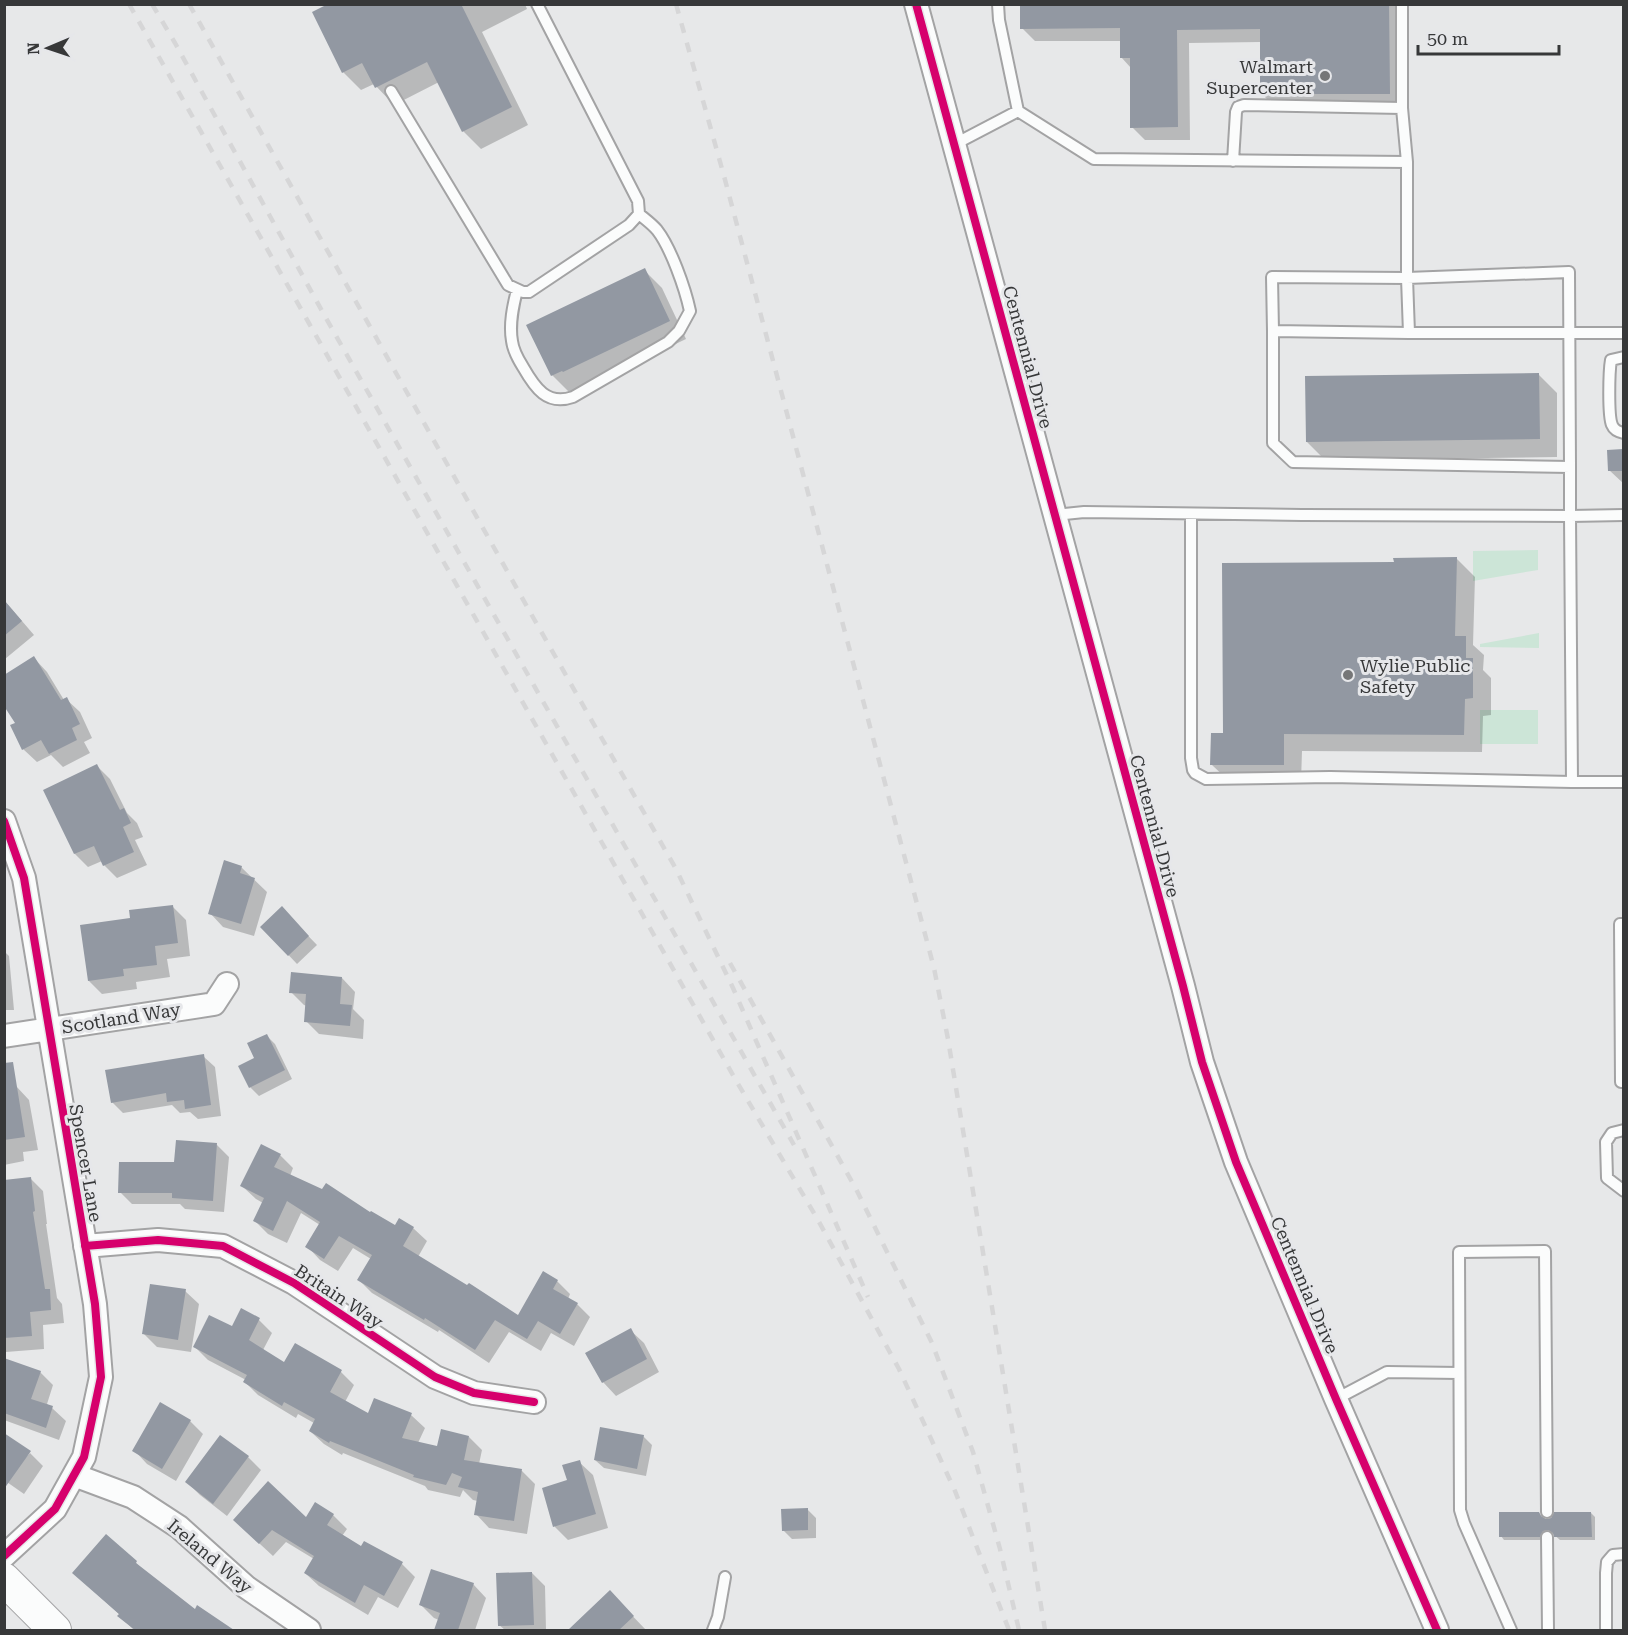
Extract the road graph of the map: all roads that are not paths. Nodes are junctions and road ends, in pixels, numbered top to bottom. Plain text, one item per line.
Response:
1 (537, 4) edge
2 (916, 4) edge
3 (998, 4) edge
4 (1402, 4) edge
5 (391, 91) dead end
6 (1402, 108) junction
7 (1018, 111) junction
8 (954, 144) junction
9 (1233, 161) junction
10 (1407, 162) junction
11 (639, 214) junction
12 (1407, 278) junction
13 (517, 290) junction
14 (1273, 331) junction
15 (1569, 332) junction
16 (1409, 333) junction
17 (1623, 333) edge
18 (1623, 357) edge
19 (1623, 433) edge
20 (1570, 467) junction
21 (1191, 514) junction
22 (1055, 515) junction
23 (1623, 515) edge
24 (1570, 516) junction
25 (1572, 782) junction
26 (1623, 782) edge
27 (4, 821) edge
28 (1623, 924) edge
29 (227, 984) dead end
30 (49, 1030) junction
31 (4, 1036) edge
32 (1623, 1082) edge
33 (1623, 1130) edge
34 (1623, 1191) edge
35 (85, 1246) junction
36 (1459, 1373) junction
37 (1336, 1399) junction
38 (534, 1402) dead end
39 (74, 1475) junction
40 (1547, 1512) dead end
41 (1547, 1537) dead end
42 (1623, 1554) edge
43 (4, 1556) edge
44 (725, 1577) dead end
45 (4, 1579) edge
46 (55, 1630) edge
47 (309, 1630) edge
48 (713, 1630) edge
49 (1437, 1630) edge
50 (1510, 1630) edge
51 (1548, 1630) edge
52 (1606, 1630) edge

1 - 11 lane
2 - 8 street, Centennial Drive
3 - 7 lane
4 - 6 lane
5 - 13 lane
6 - 9 lane
6 - 10 lane
7 - 8 lane
7 - 9 lane
8 - 22 street, Centennial Drive
9 - 10 lane
10 - 12 lane
11 - 13 lane
11 - 13 lane
12 - 14 lane
12 - 15 lane
12 - 16 lane
14 - 16 lane
14 - 20 lane
15 - 16 lane
15 - 17 lane
15 - 20 lane
18 - 19 lane
20 - 24 lane
21 - 22 lane
21 - 24 lane
21 - 25 lane
22 - 37 street, Centennial Drive
23 - 24 lane
24 - 25 lane
25 - 26 lane
27 - 30 street, Spencer Lane
28 - 32 lane
29 - 30 street, Scotland Way
30 - 31 street, Scotland Way
30 - 35 street, Spencer Lane
33 - 34 lane
35 - 38 street, Britain Way
35 - 39 street, Spencer Lane
36 - 37 lane
36 - 40 lane
36 - 50 lane
37 - 49 street, Centennial Drive
39 - 43 street, Spencer Lane
39 - 47 street, Ireland Way
41 - 51 lane
42 - 52 lane
44 - 48 lane
45 - 46 street

